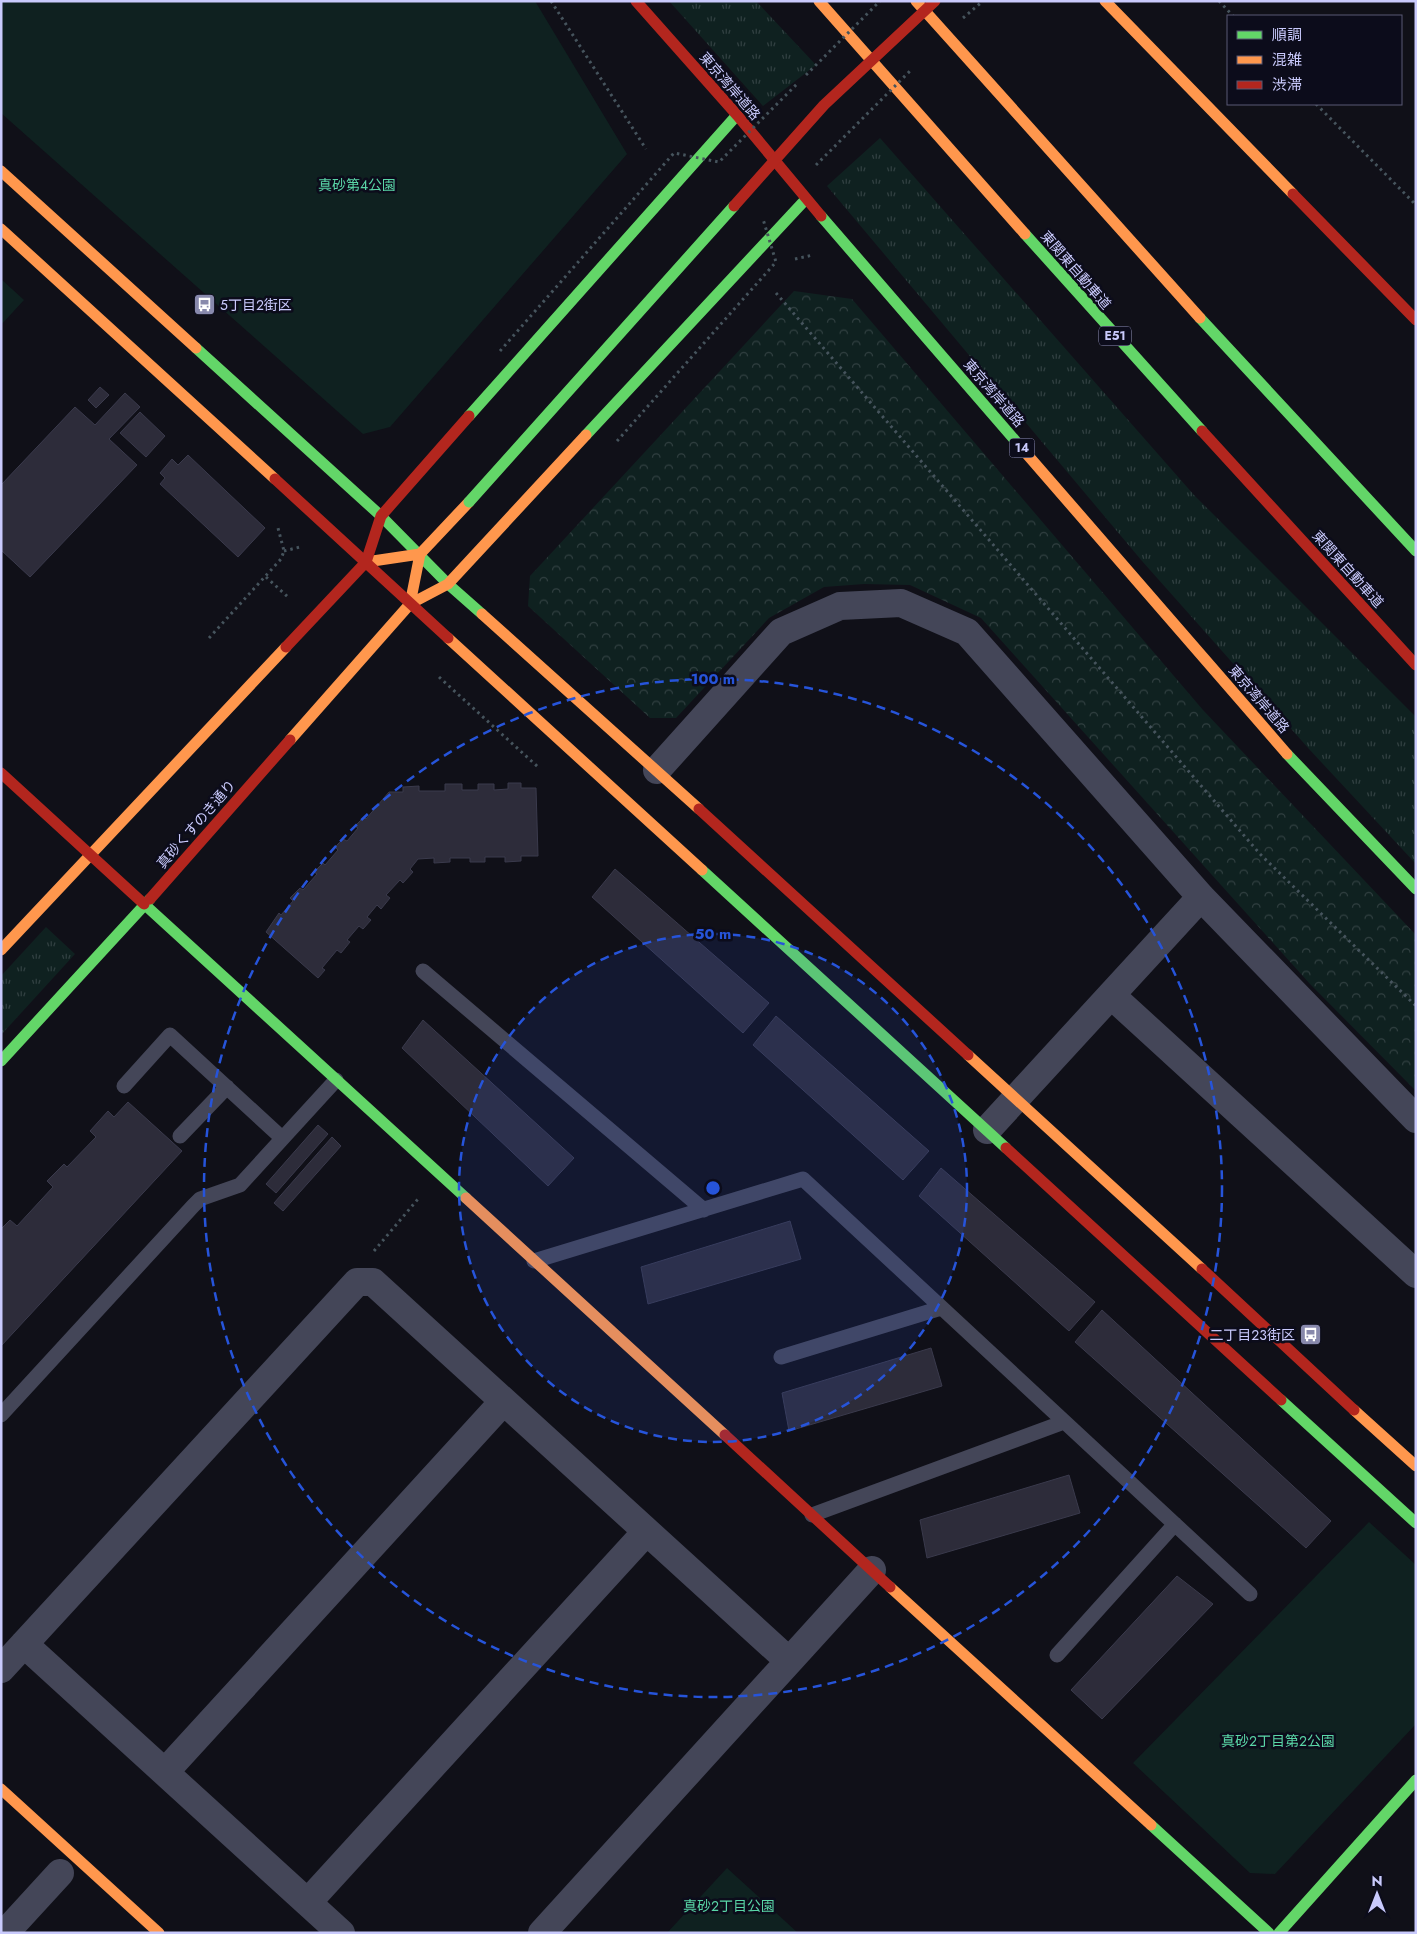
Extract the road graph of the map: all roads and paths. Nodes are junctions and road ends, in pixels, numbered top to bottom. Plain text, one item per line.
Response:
1 (552, 1) edge
2 (636, 1) edge
3 (819, 1) edge
4 (880, 1) edge
5 (916, 1) edge
6 (935, 1) edge
7 (983, 1) edge
8 (1104, 1) edge
9 (1219, 1) edge
10 (1232, 15) edge
11 (960, 21) dead end
12 (918, 63) dead end
13 (1317, 105) edge
14 (737, 115) junction
15 (646, 149) dead end
16 (812, 168) dead end
17 (1, 171) edge
18 (806, 198) junction
19 (1416, 205) edge
20 (763, 218) dead end
21 (1, 229) edge
22 (818, 254) dead end
23 (793, 259) dead end
24 (785, 261) dead end
25 (776, 262) junction
26 (776, 293) dead end
27 (1416, 320) edge
28 (500, 351) dead end
29 (617, 441) dead end
30 (381, 516) junction
31 (277, 525) dead end
32 (300, 547) dead end
33 (284, 551) junction
34 (1416, 551) edge
35 (420, 554) junction
36 (366, 562) junction
37 (266, 577) junction
38 (448, 584) junction
39 (289, 598) dead end
40 (410, 604) junction
41 (209, 638) dead end
42 (1416, 665) edge
43 (657, 770) junction
44 (1, 773) edge
45 (90, 854) junction
46 (1416, 889) edge
47 (1201, 897) junction
48 (145, 905) junction
49 (1, 950) edge
50 (422, 971) dead end
51 (1111, 995) junction
52 (1416, 1006) edge
53 (1, 1061) edge
54 (336, 1080) junction
55 (124, 1086) dead end
56 (227, 1087) junction
57 (1016, 1099) junction
58 (1416, 1119) edge
59 (986, 1130) junction
60 (180, 1136) dead end
61 (282, 1138) junction
62 (424, 1193) dead end
63 (704, 1210) junction
64 (534, 1261) junction
65 (1416, 1274) edge
66 (364, 1282) junction
67 (941, 1308) junction
68 (781, 1357) dead end
69 (503, 1402) junction
70 (1, 1415) edge
71 (1064, 1422) junction
72 (1416, 1466) edge
73 (812, 1515) junction
74 (1416, 1522) edge
75 (1174, 1524) junction
76 (646, 1532) junction
77 (872, 1570) junction
78 (1250, 1594) dead end
79 (24, 1644) junction
80 (1057, 1656) dead end
81 (789, 1661) junction
82 (1, 1669) edge
83 (165, 1772) junction
84 (1416, 1780) edge
85 (1, 1789) edge
86 (60, 1873) dead end
87 (308, 1902) junction
88 (5, 1933) edge
89 (159, 1933) edge
90 (341, 1933) edge
91 (542, 1933) edge
92 (1269, 1933) edge
93 (1278, 1933) edge

1 - 15 path
2 - 14 main road, 東京湾岸道路 / 14
3 - 42 main road, 東関東自動車道 / E51
4 - 28 path, bridge
5 - 34 main road
6 - 35 main road, bridge
7 - 11 path, bridge
8 - 27 main road
9 - 10 path
12 - 16 path, bridge
13 - 19 path
14 - 18 main road, 東京湾岸道路 / 14
14 - 30 main road
17 - 30 main road
18 - 38 main road
18 - 46 main road, 東京湾岸道路 / 14
20 - 25 path, bridge
21 - 36 main road
22 - 23 path
24 - 25 path
25 - 29 path, bridge
26 - 52 path
30 - 35 main road
30 - 36 main road
31 - 33 path
32 - 33 path
33 - 37 path
35 - 36 main road
35 - 38 main road
35 - 40 main road
36 - 40 main road
36 - 45 main road
37 - 39 path
37 - 41 path
38 - 40 main road
38 - 43 main road
40 - 48 main road, 真砂くすのき通り
40 - 59 main road
43 - 47 street
43 - 57 main road
44 - 45 main road
45 - 48 main road
45 - 49 main road
47 - 51 street
47 - 58 street
48 - 53 main road, 真砂くすのき通り
48 - 54 main road
50 - 63 lane
51 - 57 street
51 - 65 street
54 - 61 lane
54 - 64 main road
55 - 56 lane
56 - 60 lane
56 - 61 lane
57 - 59 street
57 - 72 main road
59 - 74 main road
61 - 70 lane
62 - 66 path
63 - 64 lane
63 - 67 lane
64 - 73 main road
66 - 69 street
66 - 79 street
67 - 68 lane
67 - 71 lane
69 - 76 street
69 - 83 street
71 - 73 lane
71 - 75 lane
73 - 77 main road
75 - 78 lane
75 - 80 lane
76 - 81 street
76 - 87 street
77 - 81 street
77 - 92 main road
79 - 82 street
79 - 83 street
81 - 91 street
83 - 87 street
84 - 93 main road
85 - 89 main road
86 - 88 street
87 - 90 street

